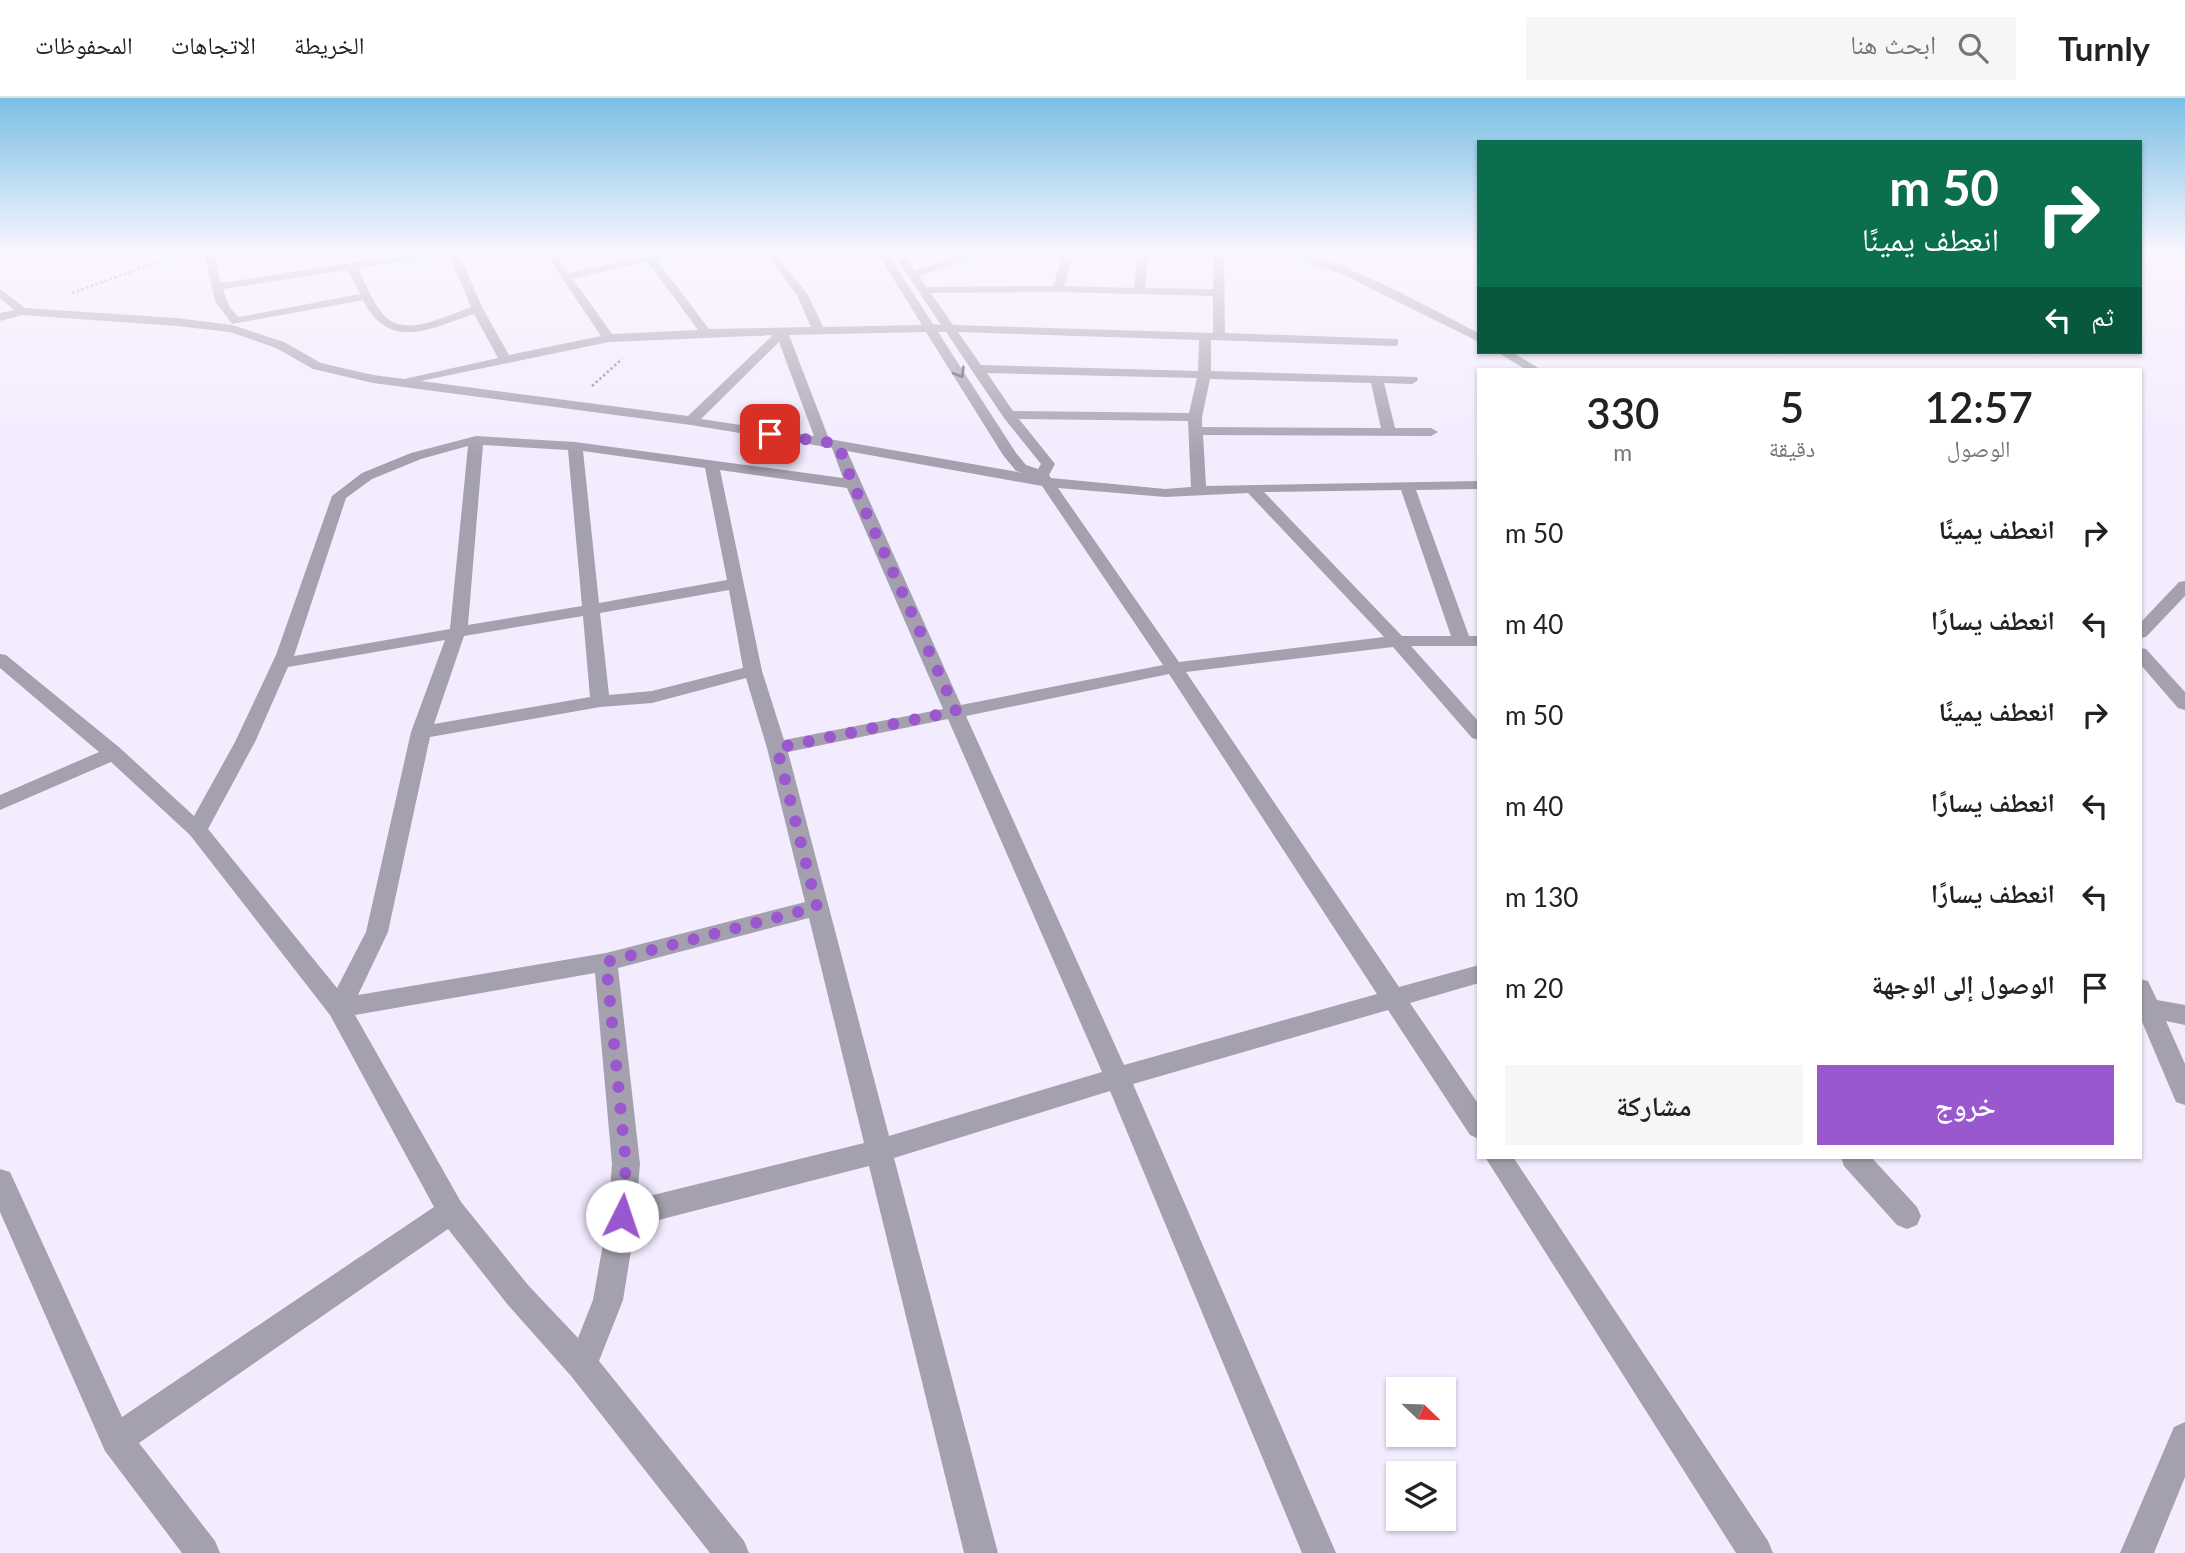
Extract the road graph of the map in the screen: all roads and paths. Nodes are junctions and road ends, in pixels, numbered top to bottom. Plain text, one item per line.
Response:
1 (187, 322) edge
2 (231, 322) edge
3 (248, 322) edge
4 (381, 322) edge
5 (440, 322) edge
6 (484, 322) edge
7 (598, 322) edge
8 (698, 322) edge
9 (814, 322) edge
10 (928, 322) edge
11 (946, 322) edge
12 (1214, 322) edge
13 (1447, 322) edge
14 (234, 325) junction
15 (932, 328) junction
16 (950, 328) junction
17 (818, 330) junction
18 (783, 332) junction
19 (706, 333) junction
20 (1212, 335) junction
21 (627, 336) junction
22 (1477, 337) edge
23 (609, 338) junction
24 (1394, 342) dead end
25 (1507, 354) edge
26 (505, 359) junction
27 (1532, 368) edge
28 (980, 369) junction
29 (1204, 377) junction
30 (1412, 380) dead end
31 (1377, 381) junction
32 (398, 383) junction
33 (569, 406) junction
34 (1009, 415) junction
35 (691, 422) junction
36 (1196, 424) junction
37 (1389, 431) junction
38 (1432, 432) dead end
39 (476, 440) junction
40 (831, 443) junction
41 (575, 446) junction
42 (712, 465) junction
43 (1044, 479) junction
44 (853, 484) junction
45 (1477, 485) edge
46 (1407, 487) junction
47 (1252, 488) junction
48 (1199, 489) junction
49 (735, 584) junction
50 (2185, 586) edge
51 (590, 610) junction
52 (2142, 631) edge
53 (457, 632) junction
54 (1397, 641) junction
55 (1471, 641) edge
56 (2142, 655) edge
57 (0, 659) edge
58 (282, 663) junction
59 (1174, 668) junction
60 (753, 671) junction
61 (600, 701) junction
62 (2185, 704) edge
63 (956, 711) junction
64 (421, 732) junction
65 (1477, 732) edge
66 (777, 748) junction
67 (113, 753) junction
68 (0, 803) edge
69 (197, 830) junction
70 (817, 907) junction
71 (606, 962) junction
72 (1477, 975) edge
73 (1395, 998) junction
74 (2143, 1001) edge
75 (340, 1008) junction
76 (2185, 1016) edge
77 (1117, 1077) junction
78 (2185, 1094) edge
79 (1477, 1124) edge
80 (879, 1151) junction
81 (1499, 1159) edge
82 (1856, 1159) edge
83 (0, 1181) edge
84 (451, 1211) junction
85 (622, 1216) junction
86 (1907, 1216) dead end
87 (582, 1365) junction
88 (2185, 1438) edge
89 (116, 1440) junction
90 (203, 1553) edge
91 (732, 1553) edge
92 (981, 1553) edge
93 (1319, 1553) edge
94 (1756, 1553) edge
95 (2137, 1553) edge

1 - 14 street
2 - 14 street
3 - 14 street
4 - 5 street
6 - 26 street
7 - 23 street
8 - 19 street
9 - 17 street
10 - 15 street
11 - 16 street
12 - 20 street
13 - 22 street
14 - 32 street
15 - 16 street
15 - 17 street
15 -> 43 street
16 - 20 street
16 - 28 street
17 - 18 street
18 - 19 street
18 - 35 street
18 - 40 street
19 - 21 street
20 - 24 street
20 - 29 street
21 - 23 street
21 - 33 path
23 - 26 street
25 - 27 street
26 - 32 street
28 - 29 street
28 - 34 street
29 - 31 street
29 - 36 street
30 - 31 street
31 - 37 street
32 - 33 street
33 - 35 street
34 - 36 street
34 - 43 street
35 - 40 street
36 - 37 street
36 - 48 street
37 - 38 street
39 - 41 street
39 - 53 street
39 - 58 street
40 - 43 street
40 - 44 street
41 - 42 street
41 - 51 street
42 - 44 street
42 - 49 street
43 - 48 street
43 - 59 street
44 - 63 street
45 - 46 street
46 - 47 street
46 - 55 street
47 - 48 street
47 - 54 street
49 - 51 street
49 - 60 street
50 - 52 street
51 - 53 street
51 - 61 street
53 - 58 street
53 - 64 street
54 - 55 street
54 - 59 street
54 - 65 street
56 - 62 street
57 - 67 street
58 - 69 street
59 - 63 street
59 - 73 street
60 - 61 street
60 - 66 street
61 - 64 street
63 - 66 street
63 - 77 street
64 - 75 street
66 - 70 street
67 - 68 street
67 - 69 street
69 - 75 street
70 - 71 street
70 - 80 street
71 - 75 street
71 - 85 street
72 - 73 street
73 - 77 street
73 - 79 street
74 - 76 street
74 - 78 street
75 - 84 street
77 - 80 street
77 - 93 street
80 - 85 street
80 - 92 street
81 - 94 street
82 - 86 street
83 - 89 street
84 - 87 street
84 - 89 street
85 - 87 street
87 - 91 street
88 - 95 street
89 - 90 street

